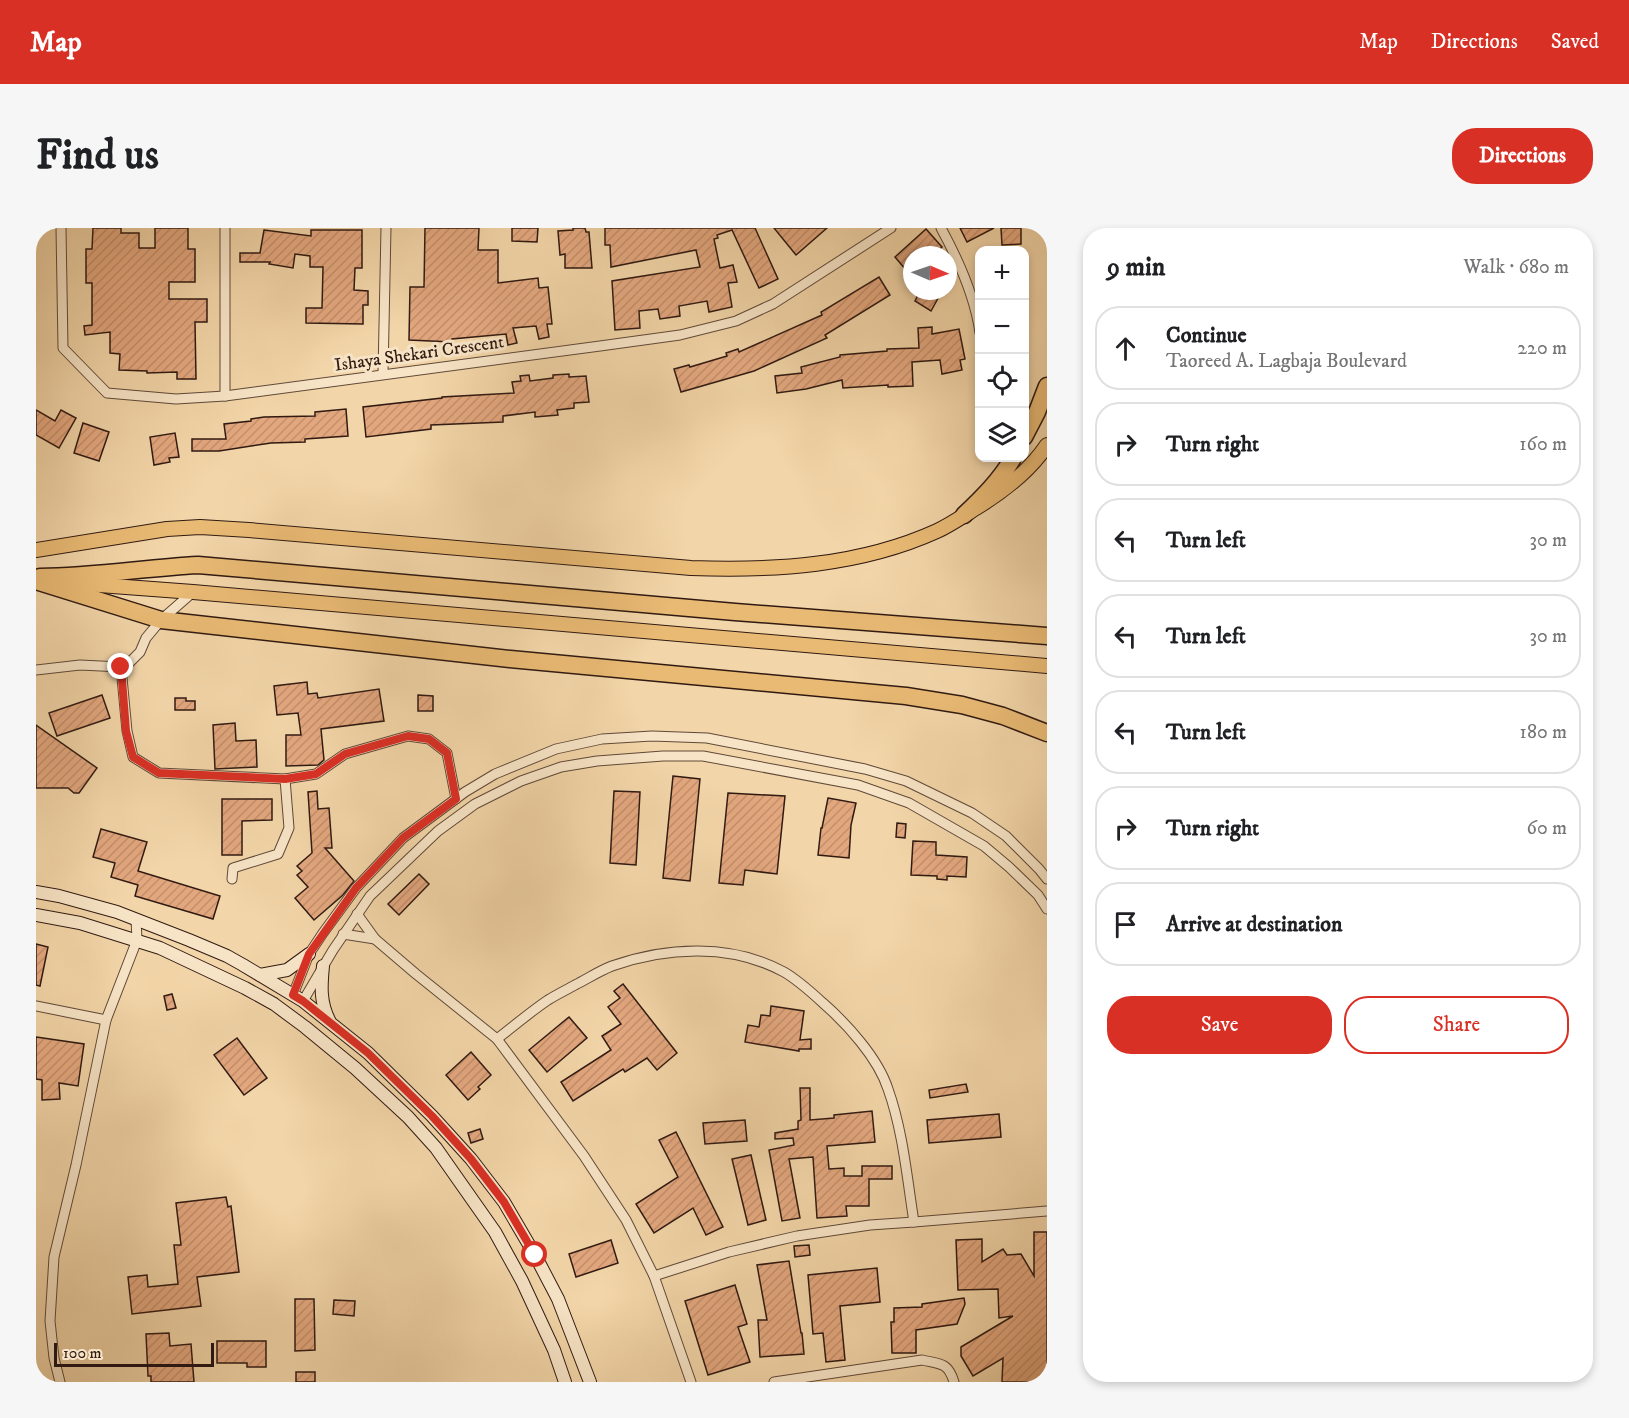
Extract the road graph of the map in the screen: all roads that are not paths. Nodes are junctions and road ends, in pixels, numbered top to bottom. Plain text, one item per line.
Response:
1 (61, 228) edge
2 (225, 228) edge
3 (386, 228) edge
4 (891, 228) edge
5 (941, 228) edge
6 (975, 308) edge
7 (383, 374) junction
8 (1047, 386) edge
9 (225, 396) junction
10 (1029, 427) edge
11 (1047, 445) edge
12 (1010, 462) edge
13 (964, 515) junction
14 (36, 550) edge
15 (36, 579) edge
16 (193, 592) junction
17 (161, 620) junction
18 (1047, 636) edge
19 (1047, 666) edge
20 (121, 667) junction
21 (36, 670) edge
22 (1047, 734) edge
23 (285, 779) junction
24 (456, 799) junction
25 (232, 879) dead end
26 (1047, 879) edge
27 (36, 892) edge
28 (1047, 909) edge
29 (357, 914) junction
30 (36, 915) edge
31 (136, 919) junction
32 (343, 934) junction
33 (375, 939) junction
34 (137, 940) junction
35 (309, 954) junction
36 (323, 966) junction
37 (260, 975) junction
38 (297, 999) junction
39 (274, 1004) junction
40 (36, 1006) edge
41 (106, 1020) junction
42 (331, 1024) junction
43 (305, 1027) junction
44 (497, 1039) junction
45 (1047, 1211) edge
46 (914, 1222) junction
47 (654, 1276) junction
48 (60, 1382) edge
49 (565, 1382) edge
50 (590, 1382) edge
51 (691, 1382) edge
52 (774, 1382) edge
53 (954, 1382) edge

1 - 9 street, Ishaya Shekari Crescent
2 - 9 street
3 - 7 street
4 - 7 street, Ishaya Shekari Crescent
5 - 6 street
7 - 9 street, Ishaya Shekari Crescent
8 - 10 highway
11 - 13 main road
12 - 13 highway
13 - 14 main road
15 - 16 main road
15 - 17 highway
15 - 18 highway
16 - 17 street
16 - 19 main road
17 - 20 street
17 - 22 highway
20 - 21 street
20 - 23 street
23 - 24 street
23 - 25 street
24 - 26 street
24 - 35 street
27 - 31 street
28 - 29 street
29 - 32 street
29 - 33 street
30 - 34 street
31 - 34 street
31 - 37 street
32 - 33 street
32 - 36 street
33 - 44 street
34 - 39 street
34 - 41 street
35 - 37 street
35 - 38 street
36 - 38 street
36 - 42 street
37 - 38 street
38 - 39 street
38 - 42 street
38 - 43 street
39 - 43 street
40 - 41 street
41 - 48 street
42 - 50 street
43 - 49 street
44 - 46 street
44 - 47 street
45 - 46 street
46 - 47 street
47 - 51 street
52 - 53 street

